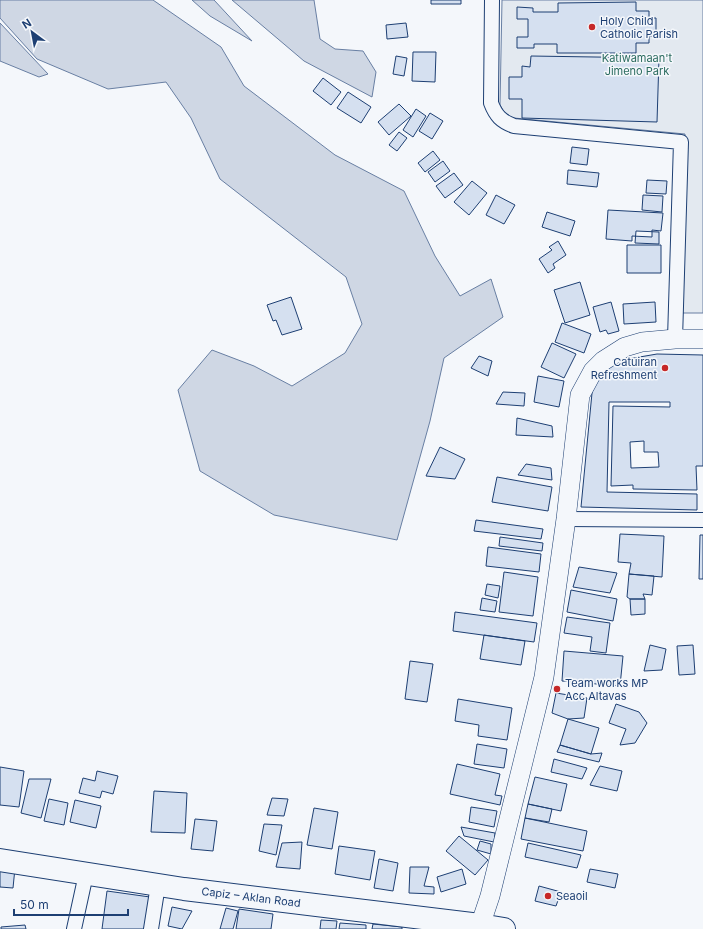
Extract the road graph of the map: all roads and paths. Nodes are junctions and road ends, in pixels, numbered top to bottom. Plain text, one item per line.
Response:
1 (492, 0) edge
2 (675, 339) junction
3 (703, 339) edge
4 (566, 520) junction
5 (703, 520) edge
6 (0, 860) edge
7 (86, 874) junction
8 (158, 885) junction
9 (480, 927) edge
10 (74, 929) edge
11 (151, 929) edge
12 (504, 929) edge

1 - 2 street
2 - 3 main road
2 - 4 main road
4 - 5 street
4 - 9 main road
6 - 7 main road, Capiz – Aklan Road
7 - 8 main road, Capiz – Aklan Road
7 - 10 street
8 - 9 main road, Capiz – Aklan Road
8 - 11 street
9 - 12 main road, Capiz – Aklan Road

